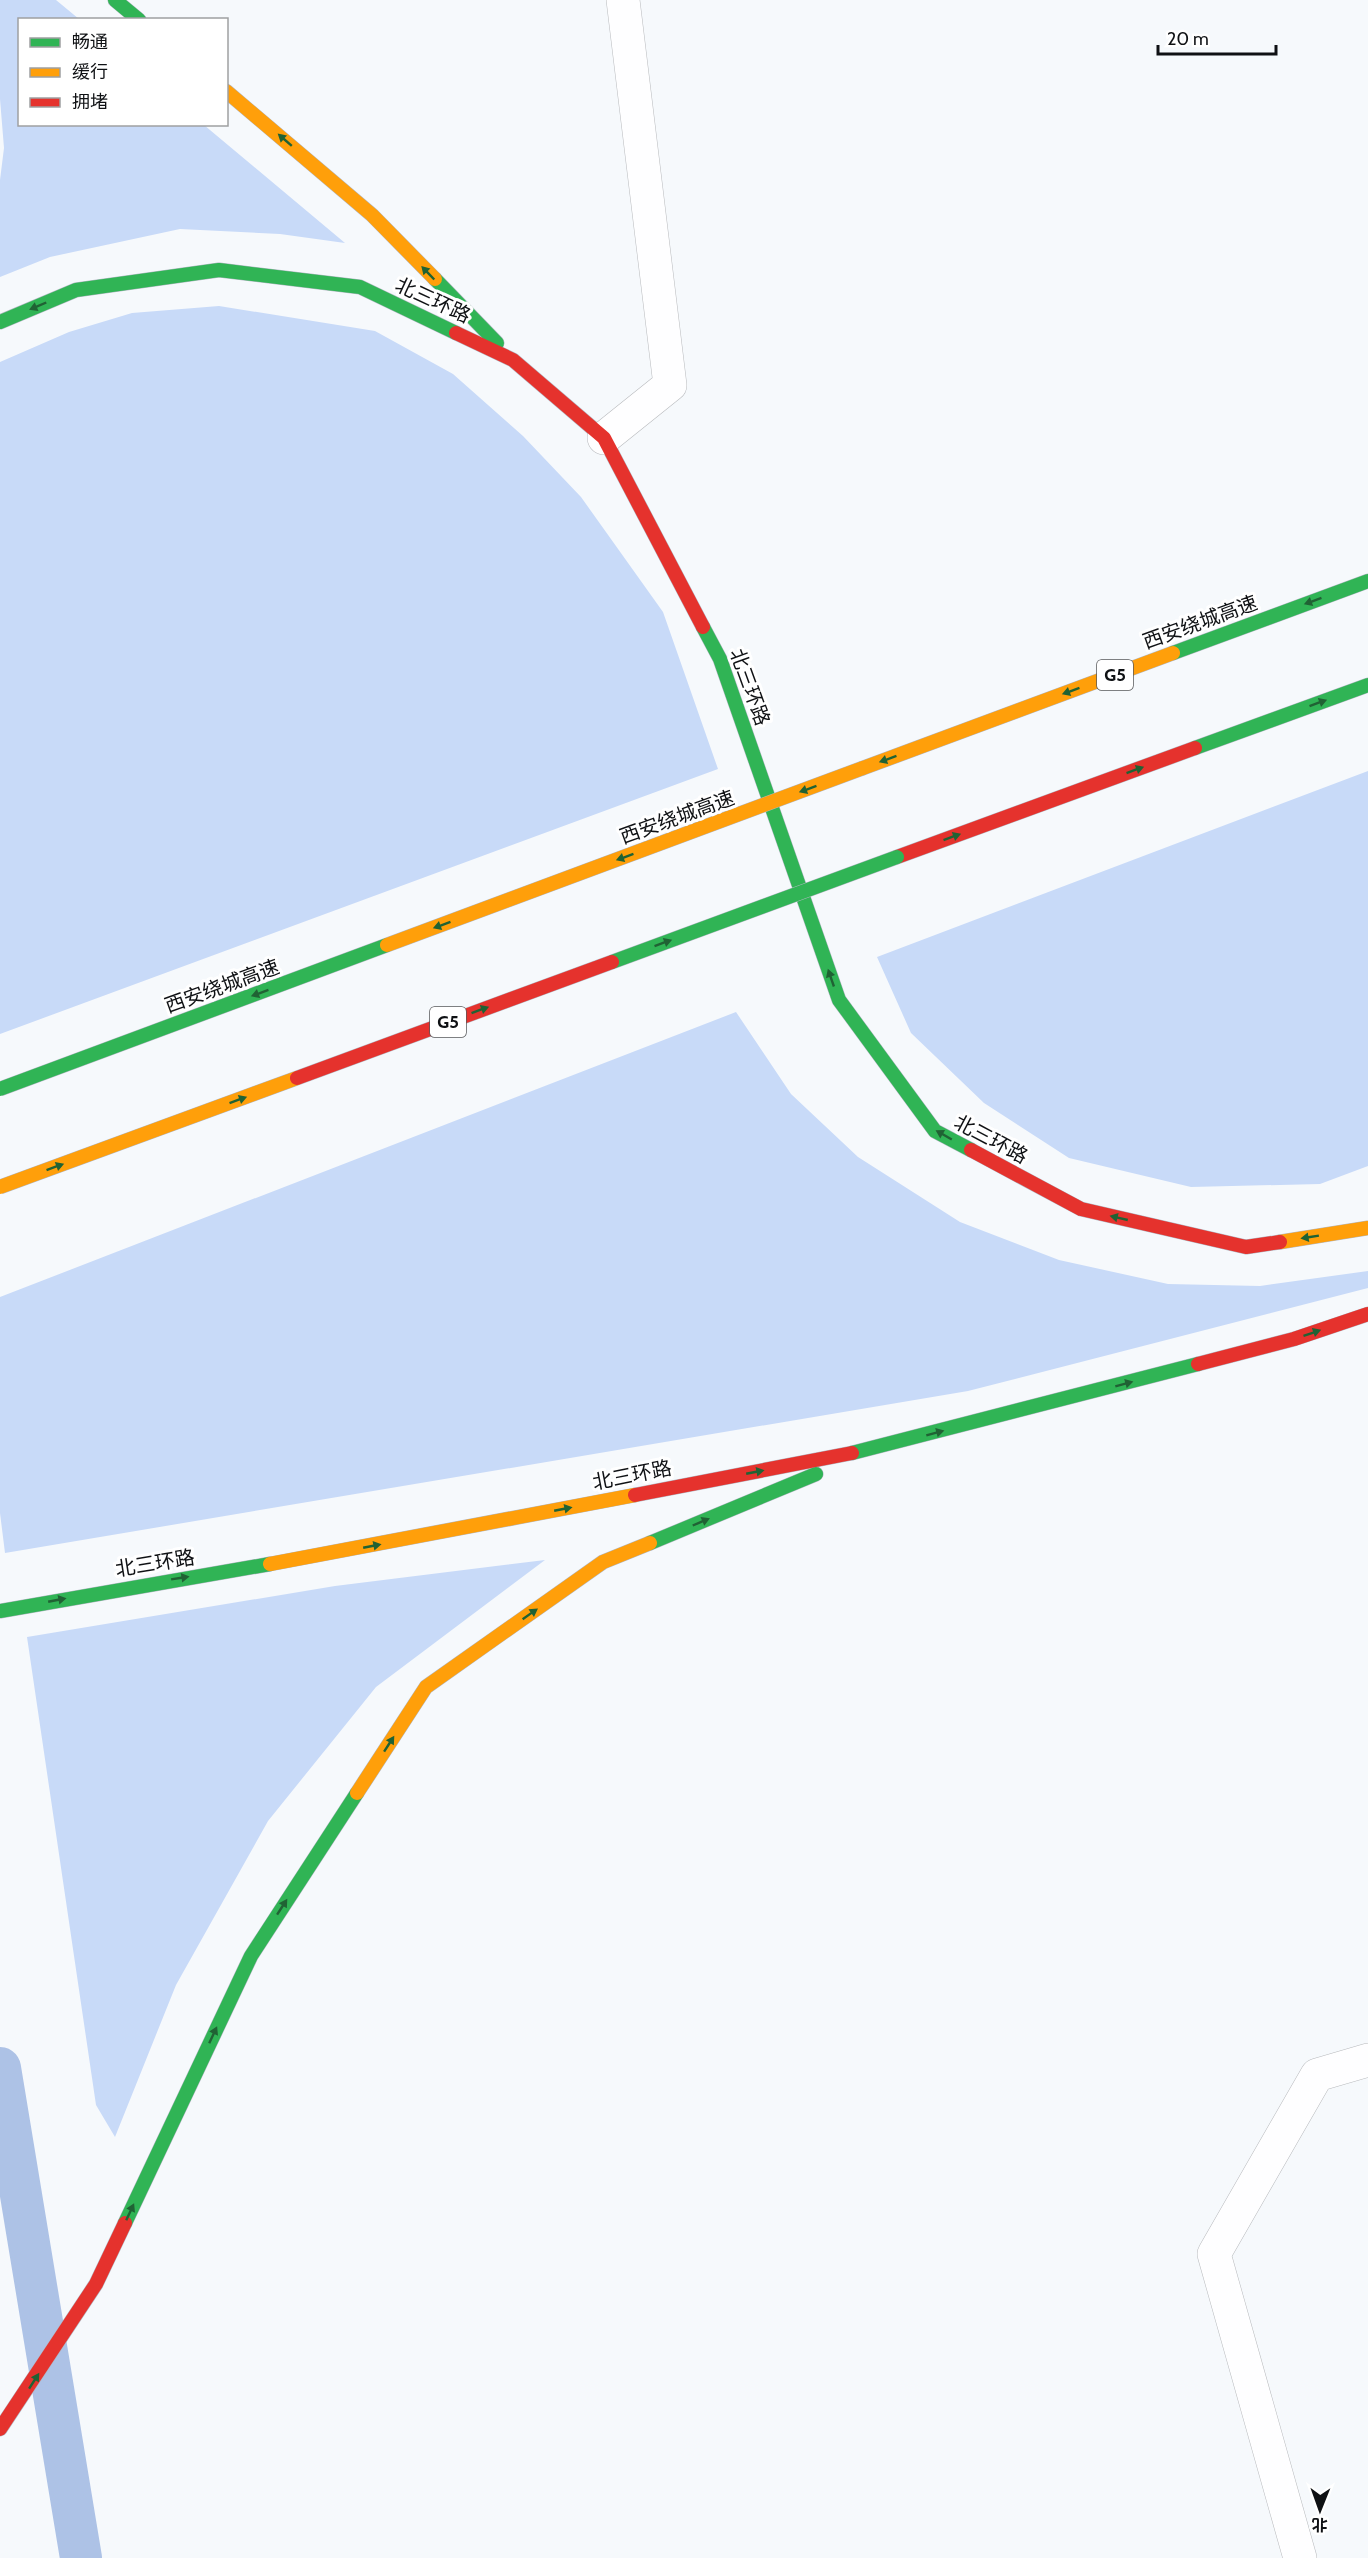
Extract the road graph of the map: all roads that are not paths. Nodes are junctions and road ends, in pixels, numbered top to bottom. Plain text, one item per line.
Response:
1 (115, 0) edge
2 (623, 0) edge
3 (137, 18) edge
4 (228, 93) edge
5 (0, 322) edge
6 (513, 360) junction
7 (604, 438) junction
8 (1368, 581) edge
9 (1368, 685) edge
10 (0, 1089) edge
11 (0, 1187) edge
12 (1368, 1228) edge
13 (1368, 1314) edge
14 (879, 1448) junction
15 (0, 1611) edge
16 (1368, 2060) edge
17 (0, 2429) edge
18 (1300, 2558) edge

1 - 3 highway
2 - 7 street
6 -> 4 highway
6 -> 5 highway, 北三环路
6 - 7 highway, 北三环路
12 -> 7 highway, 北三环路
8 -> 10 highway, 西安绕城高速 / G5, bridge
11 -> 9 highway, G5, bridge
14 -> 13 highway, 北三环路
15 -> 14 highway, 北三环路
17 -> 14 highway
16 - 18 street

